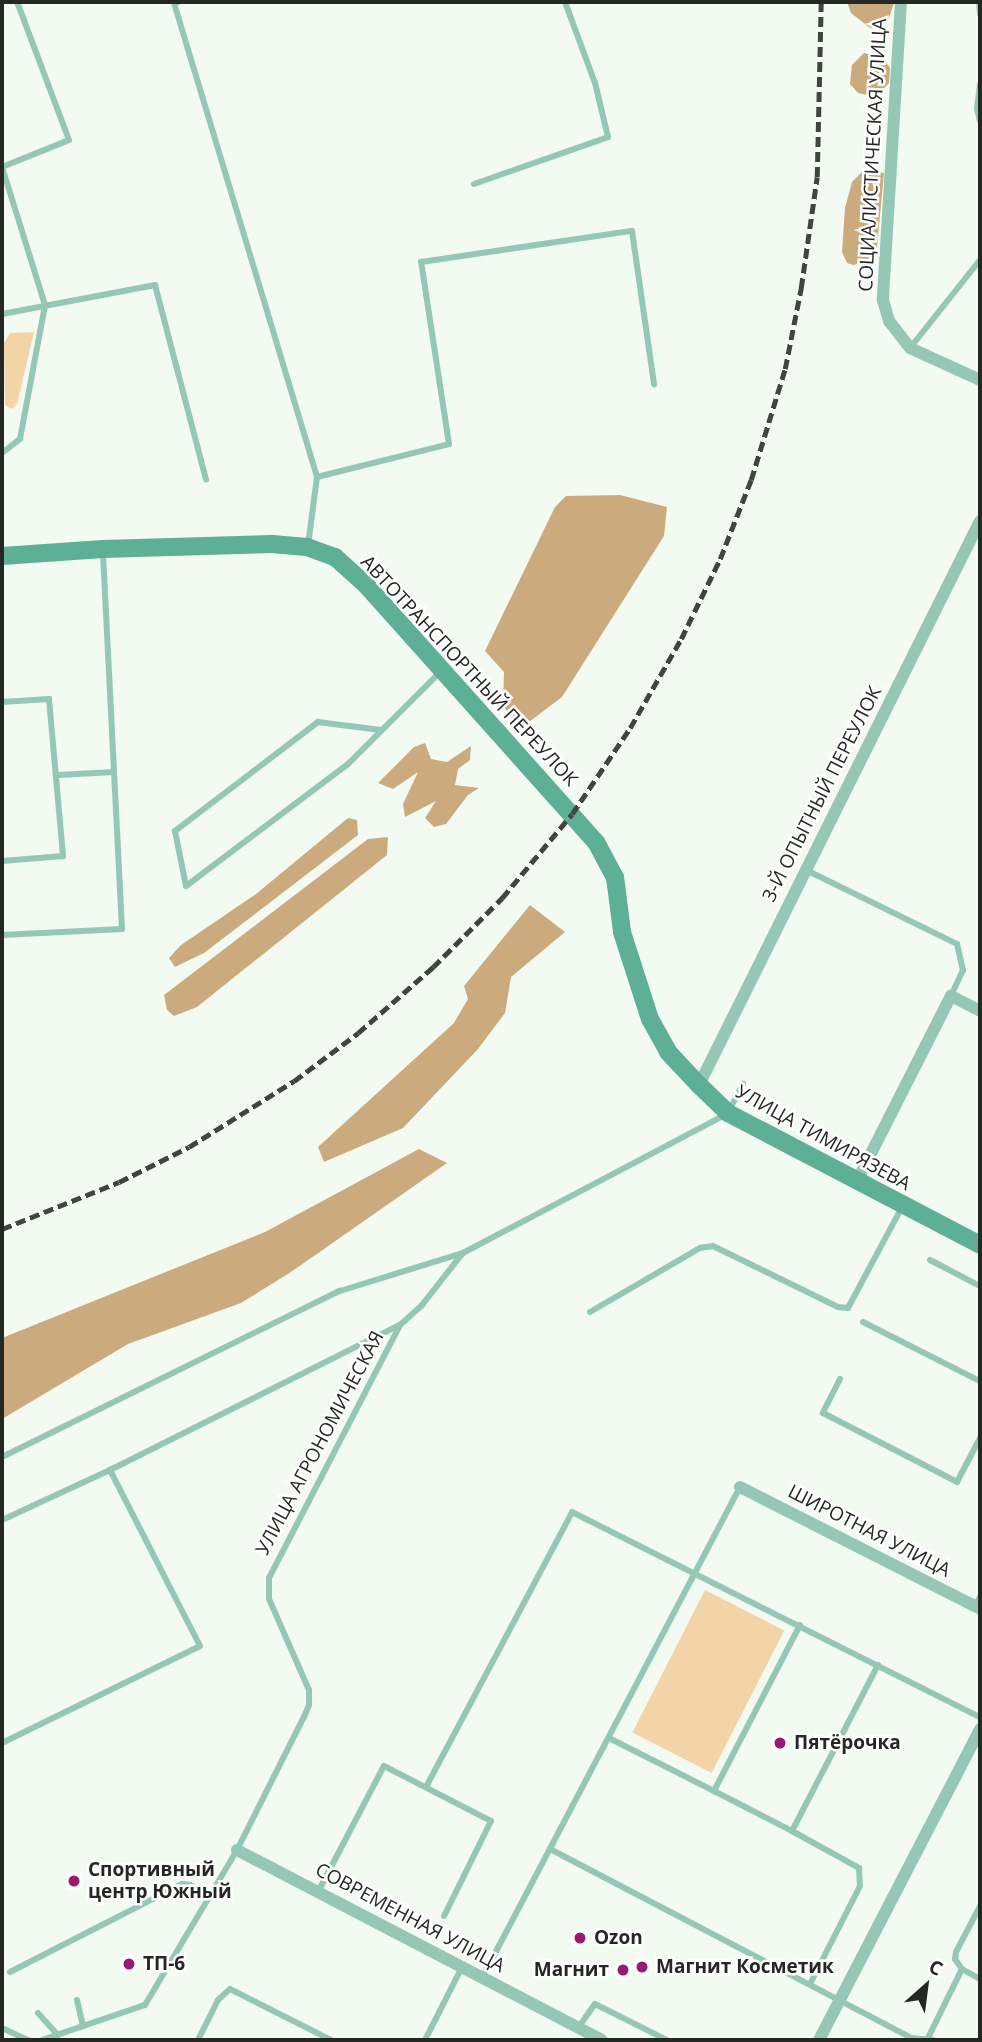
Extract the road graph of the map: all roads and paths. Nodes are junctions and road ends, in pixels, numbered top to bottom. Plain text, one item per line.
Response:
1 (17, 2) edge
2 (178, 2) edge
3 (565, 2) edge
4 (901, 2) edge
5 (979, 2) edge
6 (980, 14) edge
7 (980, 84) edge
8 (980, 121) edge
9 (474, 184) dead end
10 (980, 260) edge
11 (45, 306) junction
12 (2, 314) edge
13 (911, 348) junction
14 (980, 380) edge
15 (654, 384) dead end
16 (2, 453) edge
17 (317, 477) junction
18 (206, 479) dead end
19 (980, 521) edge
20 (307, 547) junction
21 (103, 549) junction
22 (2, 556) edge
23 (441, 671) junction
24 (2, 702) edge
25 (381, 730) junction
26 (114, 772) junction
27 (58, 775) junction
28 (572, 814) joint
29 (2, 861) edge
30 (806, 870) junction
31 (2, 935) edge
32 (951, 996) junction
33 (980, 1011) edge
34 (743, 1084) dead end
35 (699, 1085) junction
36 (728, 1114) junction
37 (857, 1181) junction
38 (903, 1205) junction
39 (980, 1245) edge
40 (463, 1253) junction
41 (930, 1261) dead end
42 (980, 1286) edge
43 (590, 1312) dead end
44 (863, 1322) dead end
45 (400, 1325) junction
46 (840, 1378) dead end
47 (980, 1381) edge
48 (980, 1438) edge
49 (2, 1457) edge
50 (110, 1470) junction
51 (740, 1487) joint
52 (2, 1520) edge
53 (697, 1572) junction
54 (979, 1604) edge
55 (800, 1625) junction
56 (878, 1665) junction
57 (980, 1717) edge
58 (980, 1729) edge
59 (609, 1738) junction
60 (2, 1743) edge
61 (426, 1787) junction
62 (714, 1791) junction
63 (792, 1831) junction
64 (550, 1849) junction
65 (237, 1850) junction
66 (318, 1892) junction
67 (210, 1895) junction
68 (980, 1906) edge
69 (444, 1916) dead end
70 (462, 1967) junction
71 (962, 1969) junction
72 (10, 1972) dead end
73 (482, 1978) junction
74 (980, 1979) edge
75 (810, 1984) junction
76 (77, 2000) dead end
77 (840, 2000) junction
78 (38, 2014) dead end
79 (83, 2026) junction
80 (2, 2028) edge
81 (578, 2028) junction
82 (58, 2035) junction
83 (910, 2039) edge
84 (931, 2039) edge
85 (28, 2040) edge
86 (42, 2040) edge
87 (198, 2040) edge
88 (331, 2040) edge
89 (425, 2040) edge
90 (602, 2040) edge
91 (667, 2040) edge
92 (819, 2040) edge

1 - 11 lane
2 - 17 lane
3 - 9 lane
4 - 13 street, СОЦИАЛИСТИЧЕСКАЯ УЛИЦА
5 - 6 lane
7 - 8 lane
10 - 13 lane
11 - 12 lane
11 - 16 lane
11 - 18 lane
13 - 14 street
15 - 17 lane
17 - 20 lane
19 - 30 street, 3-Й ОПЫТНЫЙ ПЕРЕУЛОК
20 - 21 main road, АВТОТРАНСПОРТНЫЙ ПЕРЕУЛОК
20 - 23 main road, АВТОТРАНСПОРТНЫЙ ПЕРЕУЛОК
21 - 22 main road, АВТОТРАНСПОРТНЫЙ ПЕРЕУЛОК
21 - 26 lane
23 - 25 lane
23 - 28 main road, АВТОТРАНСПОРТНЫЙ ПЕРЕУЛОК
24 - 27 lane
25 - 25 lane
26 - 27 lane
26 - 31 lane
27 - 29 lane
28 - 35 main road, УЛИЦА ТИМИРЯЗЕВА
30 - 32 lane
30 - 35 street, 3-Й ОПЫТНЫЙ ПЕРЕУЛОК
32 - 33 street
32 - 37 street
34 - 36 lane
35 - 36 main road, УЛИЦА ТИМИРЯЗЕВА
36 - 37 main road, УЛИЦА ТИМИРЯЗЕВА
36 - 40 lane
37 - 38 main road, УЛИЦА ТИМИРЯЗЕВА
38 - 39 main road, УЛИЦА ТИМИРЯЗЕВА
38 - 43 lane
40 - 45 lane
40 - 49 lane
41 - 42 lane
44 - 47 lane
45 - 50 lane
45 - 65 lane, УЛИЦА АГРОНОМИЧЕСКАЯ
46 - 48 lane
50 - 52 lane
50 - 60 lane
51 - 53 lane
51 - 54 street, ШИРОТНАЯ УЛИЦА
53 - 55 lane
53 - 59 lane
53 - 61 lane
55 - 56 lane
55 - 62 lane
56 - 57 lane
56 - 63 lane
58 - 77 street
59 - 62 lane
59 - 64 lane
61 - 66 lane
61 - 69 lane
62 - 63 lane
63 - 75 lane
64 - 73 lane
64 - 75 lane
65 - 66 street, СОВРЕМЕННАЯ УЛИЦА
65 - 67 lane, УЛИЦА АГРОНОМИЧЕСКАЯ
66 - 70 street, СОВРЕМЕННАЯ УЛИЦА
67 - 72 lane
67 - 79 lane, УЛИЦА АГРОНОМИЧЕСКАЯ
68 - 71 lane
70 - 73 street, СОВРЕМЕННАЯ УЛИЦА
70 - 89 lane
71 - 74 lane
71 - 84 lane
73 - 81 street, СОВРЕМЕННАЯ УЛИЦА
75 - 77 lane
76 - 79 lane
77 - 83 lane
77 - 92 street
78 - 82 lane
79 - 82 lane, УЛИЦА АГРОНОМИЧЕСКАЯ
80 - 85 lane
81 - 90 street, СОВРЕМЕННАЯ УЛИЦА
81 - 91 lane
82 - 86 lane, УЛИЦА АГРОНОМИЧЕСКАЯ
83 - 84 lane
87 - 88 lane

